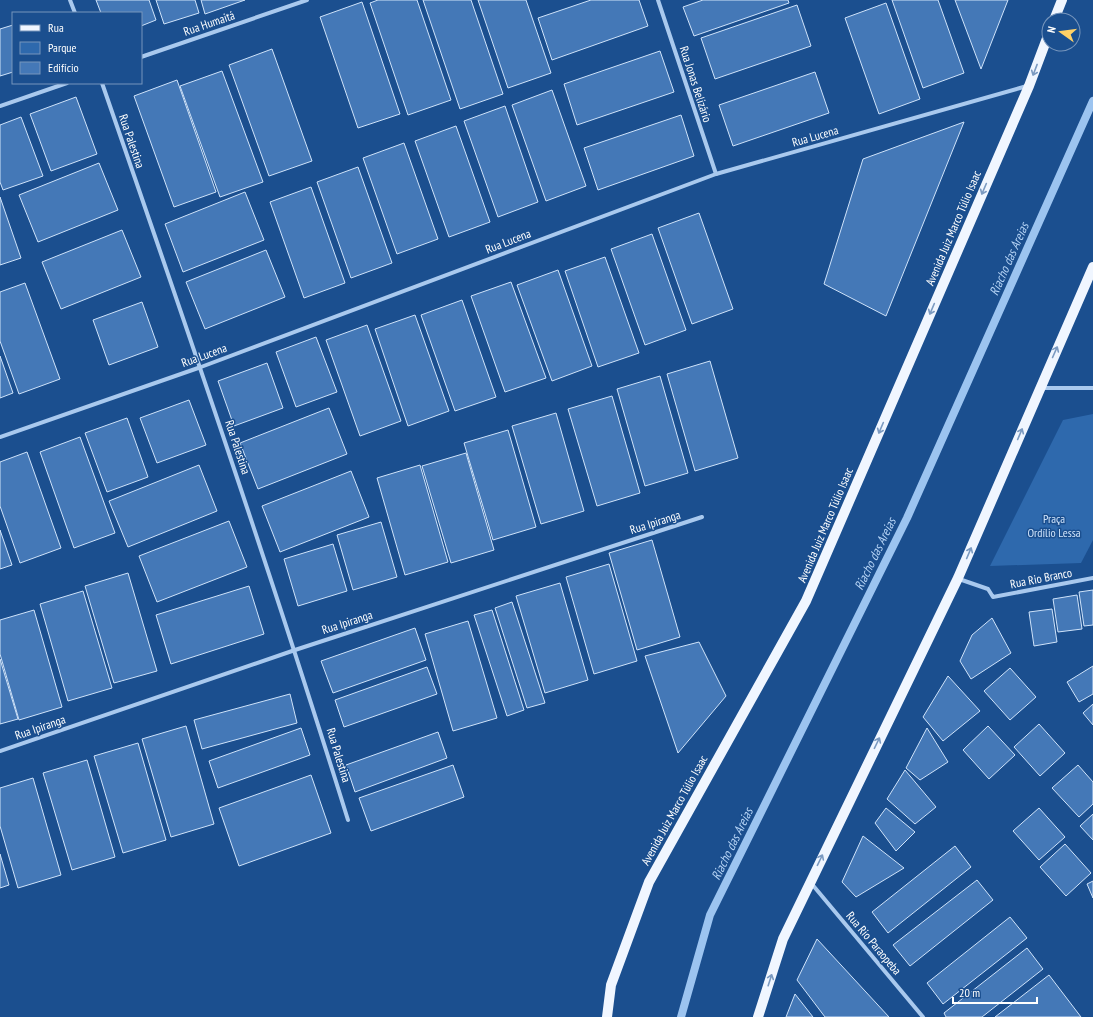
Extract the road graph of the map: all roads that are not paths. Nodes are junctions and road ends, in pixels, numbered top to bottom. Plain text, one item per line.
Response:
1 (70, 0) edge
2 (307, 0) edge
3 (658, 0) edge
4 (1062, 0) edge
5 (75, 12) edge
6 (1057, 12) edge
7 (1042, 52) edge
8 (142, 57) edge
9 (64, 84) edge
10 (102, 84) edge
11 (1029, 86) junction
12 (0, 106) edge
13 (716, 174) junction
14 (1093, 267) edge
15 (201, 367) junction
16 (1040, 388) junction
17 (1093, 388) edge
18 (0, 437) edge
19 (702, 517) dead end
20 (958, 578) junction
21 (1092, 578) edge
22 (295, 650) junction
23 (0, 751) edge
24 (348, 820) dead end
25 (810, 881) junction
26 (607, 1017) edge
27 (758, 1017) edge
28 (923, 1017) edge

1 - 5 street
2 - 8 street, Rua Humaitá
3 - 13 street, Rua Jonas Belizário
4 - 6 main road
7 -> 11 main road, Avenida Juiz Marco Túlio Isaac
9 - 12 street
10 - 15 street, Rua Palestina
11 - 13 street, Rua Lucena
11 -> 26 main road, Avenida Juiz Marco Túlio Isaac
13 - 15 street, Rua Lucena
16 -> 14 main road
15 - 18 street, Rua Lucena
15 - 22 street, Rua Palestina
16 - 17 street
20 -> 16 main road
19 - 22 street, Rua Ipiranga
20 - 21 street, Rua Rio Branco
25 -> 20 main road
22 - 23 street, Rua Ipiranga
22 - 24 street, Rua Palestina
27 -> 25 main road
25 - 28 street, Rua Rio Paraopeba

